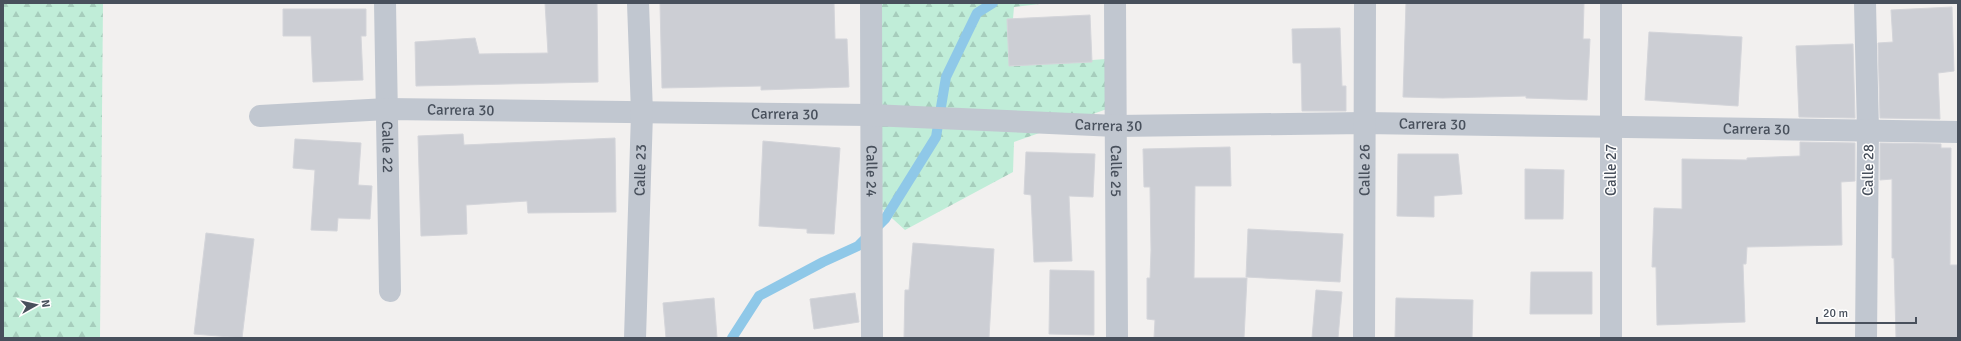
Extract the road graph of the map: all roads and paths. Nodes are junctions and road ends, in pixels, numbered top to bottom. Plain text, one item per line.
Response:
1 (385, 3) edge
2 (638, 3) edge
3 (871, 3) edge
4 (1115, 3) edge
5 (1364, 3) edge
6 (1611, 3) edge
7 (1865, 3) edge
8 (387, 109) junction
9 (642, 113) junction
10 (871, 115) junction
11 (260, 116) dead end
12 (1365, 123) junction
13 (1116, 126) junction
14 (1611, 126) junction
15 (1868, 131) junction
16 (1958, 132) edge
17 (390, 291) dead end
18 (635, 338) edge
19 (872, 338) edge
20 (1117, 338) edge
21 (1364, 338) edge
22 (1611, 338) edge
23 (1866, 338) edge

1 - 8 street, Calle 22
2 - 9 street, Calle 23
3 - 10 street, Calle 24
4 - 13 street, Calle 25
5 - 12 street, Calle 26
6 - 14 street, Calle 27
7 - 15 street, Calle 28
8 - 9 street, Carrera 30
8 - 11 street, Carrera 30
8 - 17 street, Calle 22
9 - 10 street, Carrera 30
9 - 18 street, Calle 23
10 - 13 street, Carrera 30
10 - 19 street, Calle 24
12 - 13 street, Carrera 30
12 - 14 street, Carrera 30
12 - 21 street, Calle 26
13 - 20 street, Calle 25
14 - 15 street, Carrera 30
14 - 22 street, Calle 27
15 - 16 street, Carrera 30
15 - 23 street, Calle 28

